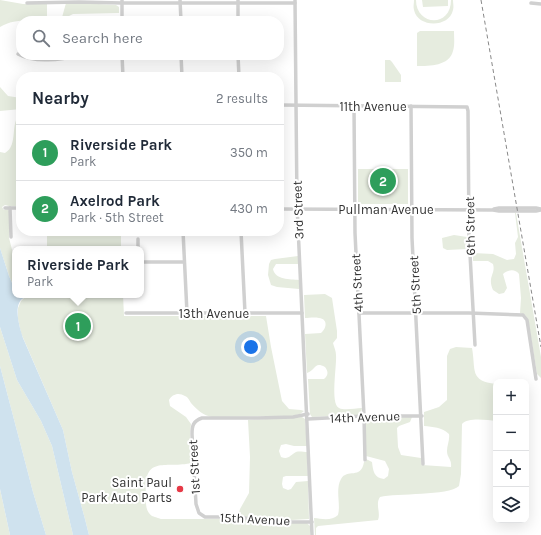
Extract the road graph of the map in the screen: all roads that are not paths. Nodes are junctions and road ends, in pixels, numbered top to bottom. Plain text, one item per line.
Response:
1 (295, 1) edge
2 (122, 2) edge
3 (180, 2) edge
4 (238, 2) edge
5 (27, 3) dead end
6 (532, 3) dead end
7 (541, 4) edge
8 (122, 16) edge
9 (181, 16) edge
10 (238, 16) edge
11 (122, 60) edge
12 (181, 60) edge
13 (238, 60) edge
14 (123, 72) edge
15 (182, 72) edge
16 (239, 72) edge
17 (284, 105) edge
18 (296, 105) junction
19 (354, 106) junction
20 (411, 106) junction
21 (467, 107) joint
22 (5, 208) dead end
23 (10, 208) junction
24 (16, 208) edge
25 (284, 209) edge
26 (297, 209) junction
27 (354, 210) junction
28 (412, 210) junction
29 (469, 210) junction
30 (541, 210) edge
31 (183, 236) edge
32 (241, 236) edge
33 (11, 237) dead end
34 (138, 239) dead end
35 (138, 246) edge
36 (144, 262) edge
37 (184, 262) junction
38 (187, 313) junction
39 (302, 313) junction
40 (359, 313) junction
41 (416, 313) junction
42 (126, 314) dead end
43 (244, 314) junction
44 (473, 314) junction
45 (475, 345) dead end
46 (536, 379) dead end
47 (308, 414) junction
48 (364, 416) junction
49 (422, 416) junction
50 (308, 419) junction
51 (365, 460) dead end
52 (423, 464) dead end
53 (199, 513) joint
54 (312, 522) junction
55 (312, 535) edge

1 - 4 street
1 - 18 street, 3rd Street
2 - 3 street
2 - 5 street
2 - 8 street
3 - 4 street
3 - 9 street
4 - 10 street
6 - 7 street
11 - 14 street
12 - 15 street
13 - 16 street
17 - 18 street, 11th Avenue
18 - 19 street, 11th Avenue
18 - 26 street, 3rd Street
19 - 20 street, 11th Avenue
19 - 27 street, 4th Street
20 - 21 street, 11th Avenue
20 - 28 street, 5th Street
21 - 29 street, 6th Street
22 - 23 street
23 - 24 street
23 - 33 street
25 - 26 street, Pullman Avenue
26 - 27 street, Pullman Avenue
26 - 39 street, 3rd Street
27 - 28 street, Pullman Avenue
27 - 40 street, 4th Street
28 - 29 street, Pullman Avenue
28 - 41 street, 5th Street
29 - 30 street, Pullman Avenue
29 - 44 street, 6th Street
31 - 37 street
32 - 43 street
34 - 35 street
36 - 37 street
37 - 38 street
38 - 42 street, 13th Avenue
38 - 43 street, 13th Avenue
39 - 43 street, 13th Avenue
39 - 47 street, 3rd Street
40 - 41 street
40 - 48 street, 4th Street
41 - 44 street
41 - 49 street, 5th Street
44 - 45 street, 6th Street
44 - 46 street
47 - 50 street, 3rd Street
47 - 53 street, 1st Street
48 - 49 street, 14th Avenue
48 - 50 street, 14th Avenue
48 - 51 street, 4th Street
49 - 52 street, 5th Street
50 - 54 street, 3rd Street
53 - 54 street, 15th Avenue
54 - 55 street, 3rd Street

